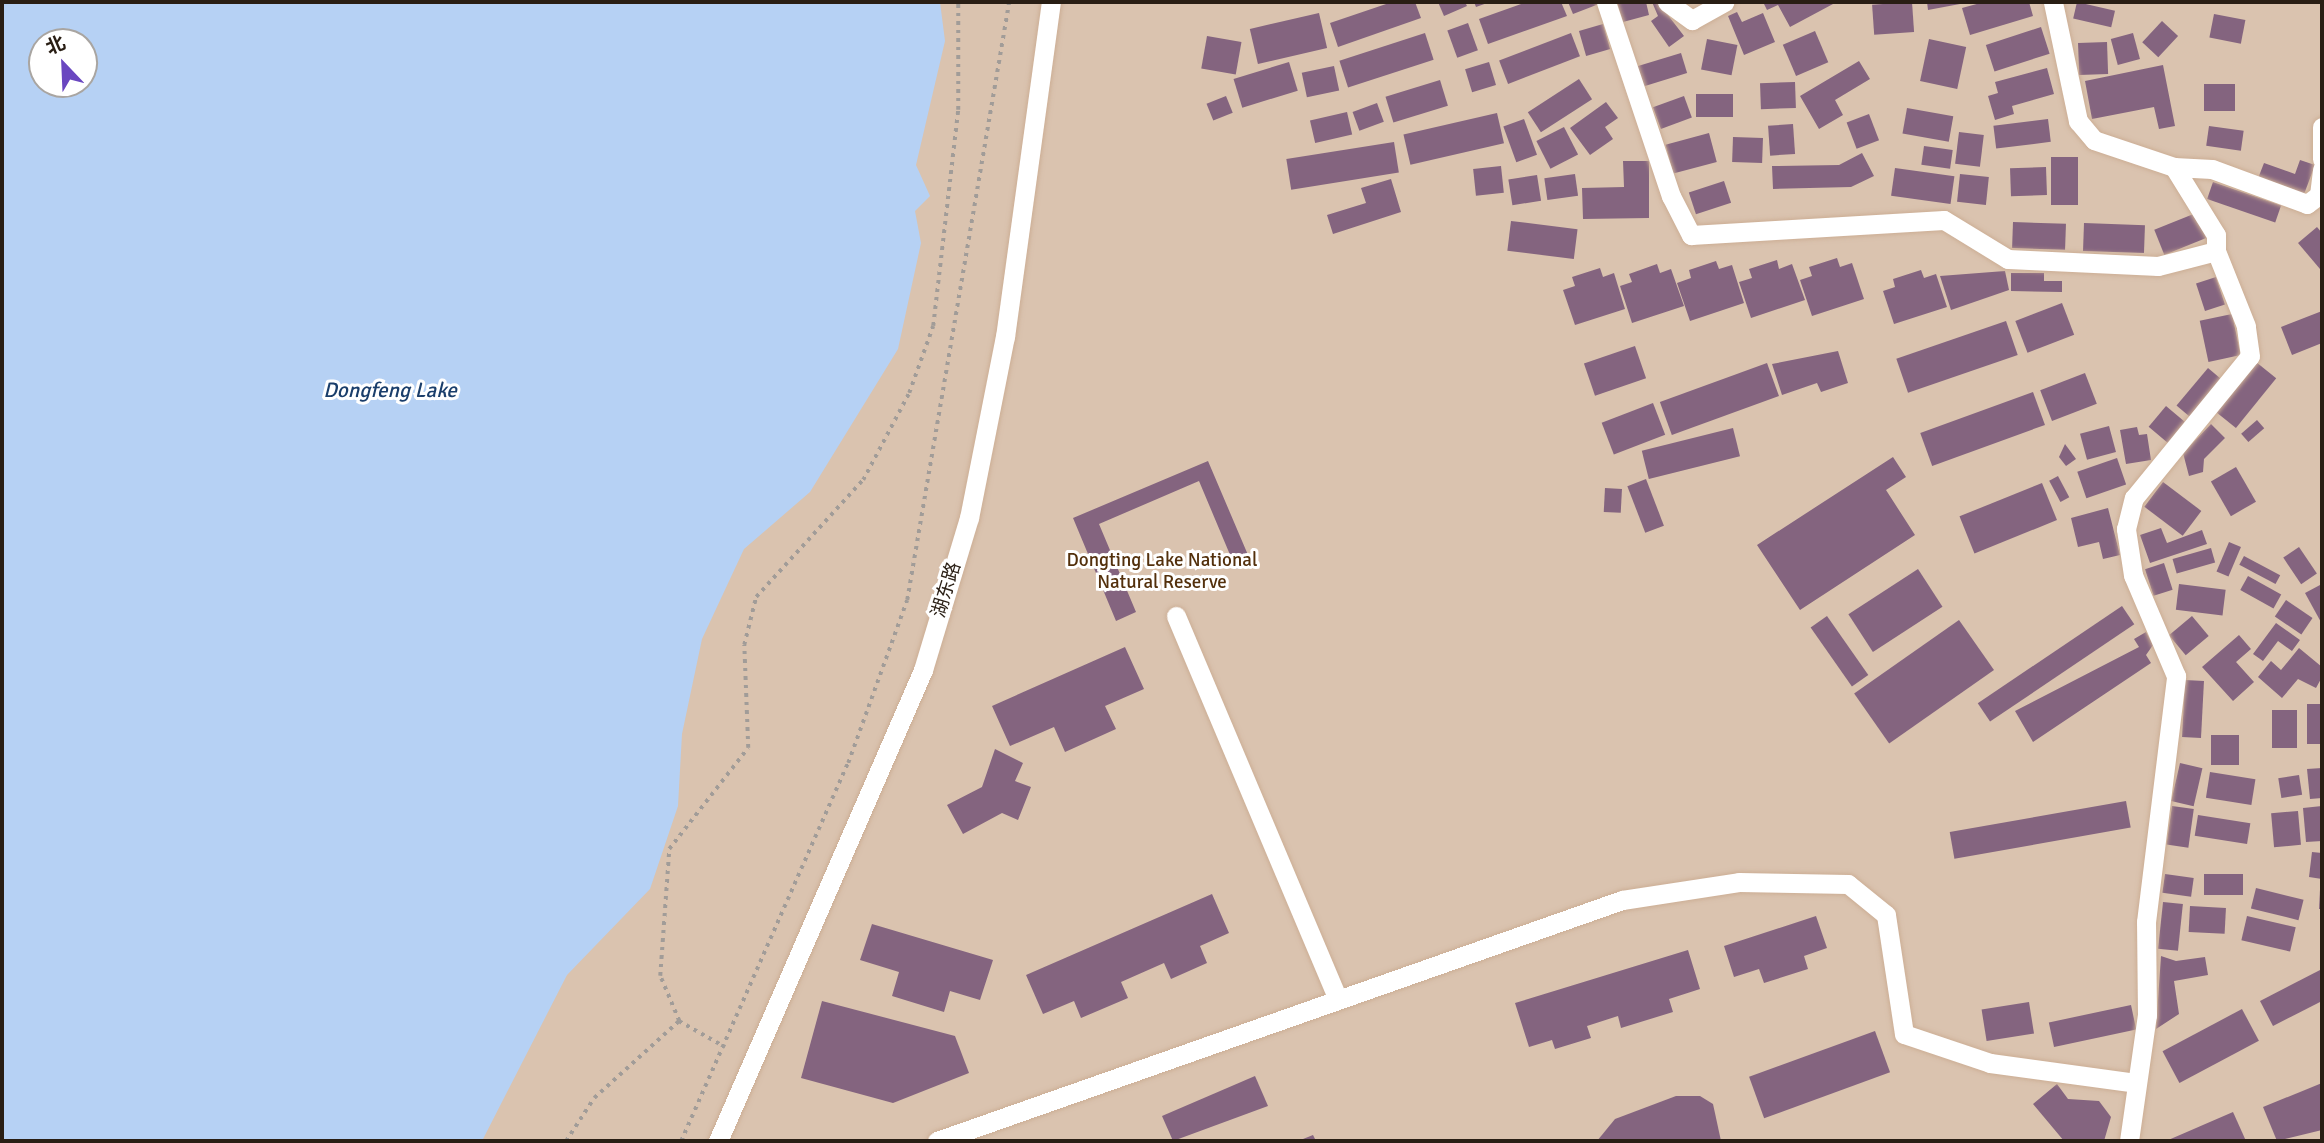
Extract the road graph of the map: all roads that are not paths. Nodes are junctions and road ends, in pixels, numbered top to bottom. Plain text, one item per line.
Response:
1 (1051, 2) edge
2 (1606, 2) edge
3 (1667, 2) edge
4 (1724, 2) edge
5 (2053, 2) edge
6 (2322, 127) edge
7 (2322, 159) edge
8 (2174, 167) junction
9 (2322, 169) edge
10 (2216, 251) junction
11 (1176, 616) dead end
12 (1338, 999) junction
13 (2136, 1083) junction
14 (718, 1141) edge
15 (937, 1141) edge
16 (2129, 1141) edge

1 - 14 street, 湖东路
2 - 10 street
3 - 4 street
5 - 8 street
6 - 7 street
8 - 9 street
8 - 10 street
10 - 13 street
11 - 12 street
12 - 13 street
12 - 15 street
13 - 16 street

